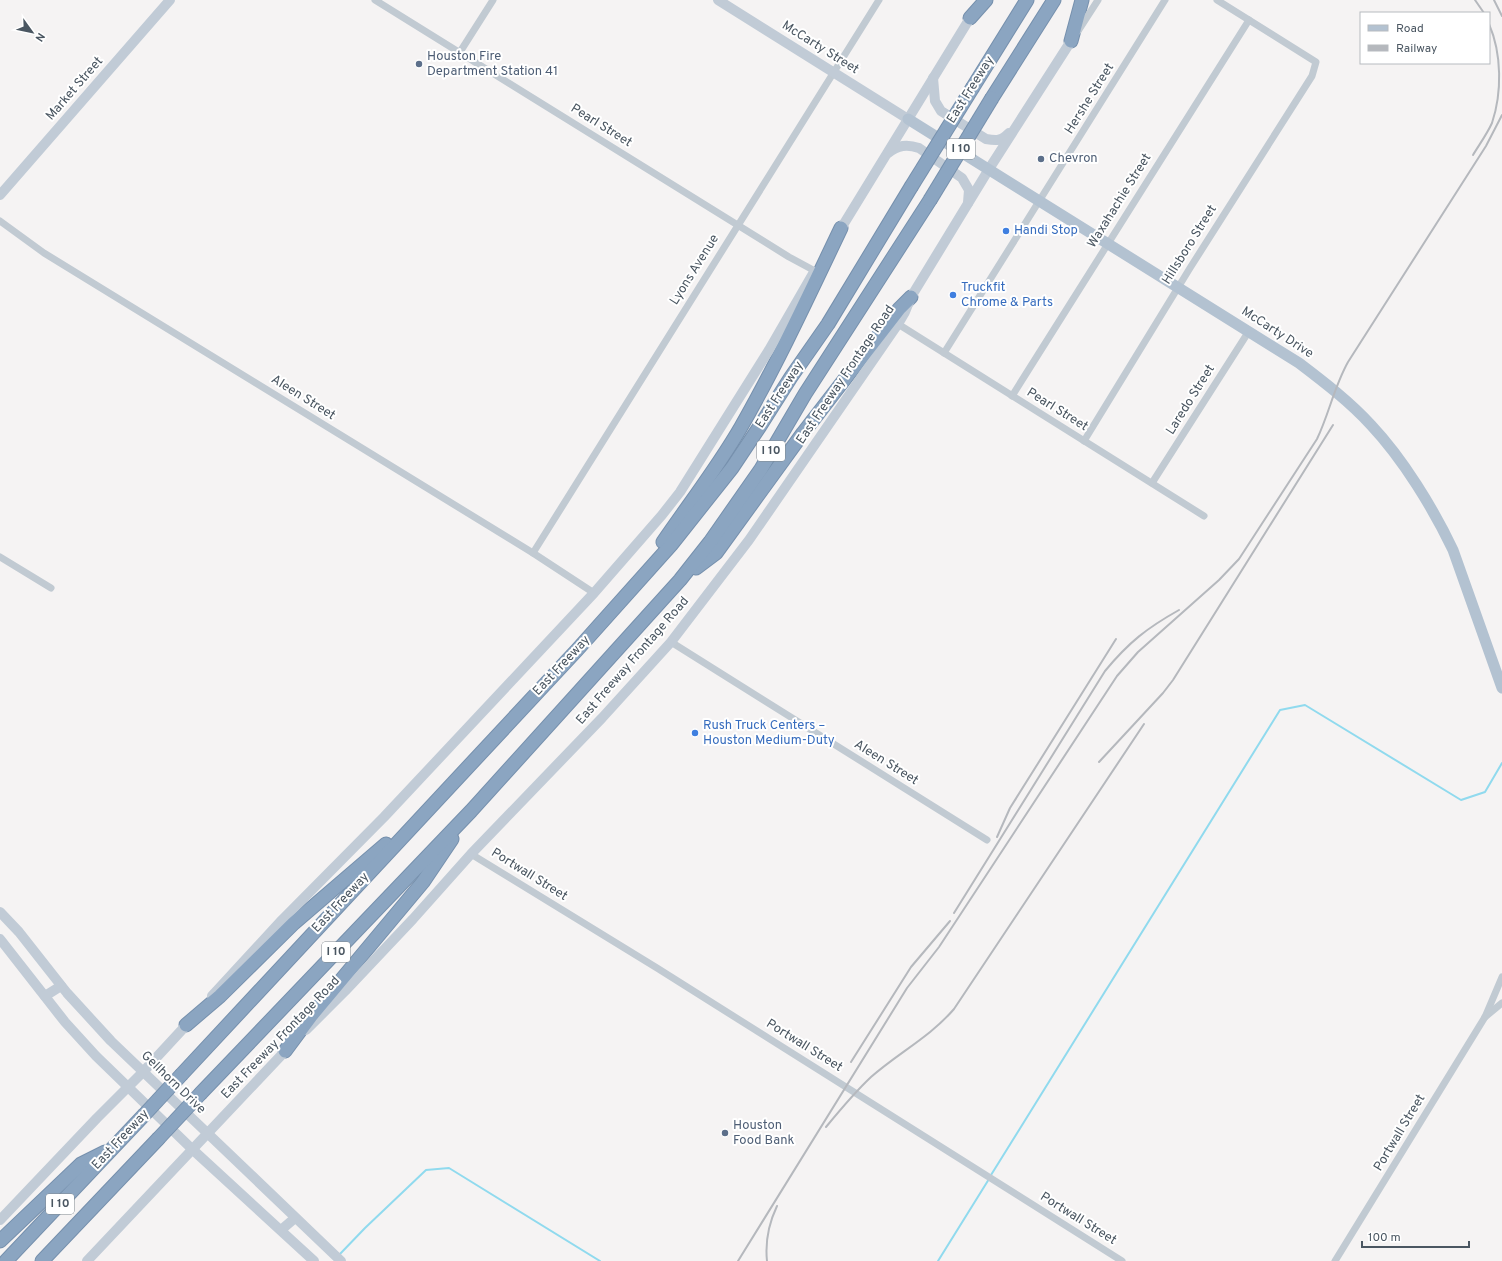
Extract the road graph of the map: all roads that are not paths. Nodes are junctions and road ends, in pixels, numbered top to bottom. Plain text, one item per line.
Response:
1 (375, 0) edge
2 (493, 0) edge
3 (718, 0) edge
4 (879, 0) edge
5 (981, 0) edge
6 (986, 0) edge
7 (1027, 0) edge
8 (1054, 0) edge
9 (1082, 0) edge
10 (1098, 0) edge
11 (1166, 0) edge
12 (1217, 0) edge
13 (165, 1) edge
14 (970, 18) junction
15 (1249, 20) junction
16 (1071, 41) junction
17 (460, 52) junction
18 (834, 72) junction
19 (933, 78) junction
20 (908, 119) junction
21 (1016, 127) junction
22 (883, 157) junction
23 (989, 169) junction
24 (0, 195) edge
25 (1040, 202) junction
26 (968, 203) junction
27 (0, 221) edge
28 (738, 225) junction
29 (841, 228) junction
30 (1108, 243) junction
31 (815, 271) junction
32 (1179, 287) junction
33 (911, 297) junction
34 (898, 324) junction
35 (1249, 331) junction
36 (944, 354) junction
37 (1012, 396) junction
38 (1084, 441) junction
39 (1152, 483) junction
40 (1204, 516) dead end
41 (533, 553) junction
42 (0, 557) edge
43 (680, 580) junction
44 (51, 588) dead end
45 (594, 593) junction
46 (620, 603) junction
47 (671, 642) junction
48 (1502, 688) edge
49 (435, 803) junction
50 (471, 811) junction
51 (987, 840) dead end
52 (471, 854) junction
53 (0, 912) edge
54 (0, 939) edge
55 (1502, 977) edge
56 (61, 986) junction
57 (45, 996) junction
58 (1502, 1003) edge
59 (1485, 1017) junction
60 (186, 1025) junction
61 (285, 1051) junction
62 (143, 1072) junction
63 (128, 1086) junction
64 (207, 1134) junction
65 (113, 1148) junction
66 (192, 1149) junction
67 (92, 1209) junction
68 (295, 1218) junction
69 (0, 1220) edge
70 (281, 1230) junction
71 (0, 1241) edge
72 (337, 1258) edge
73 (6, 1261) edge
74 (42, 1261) edge
75 (47, 1261) edge
76 (87, 1261) edge
77 (314, 1261) edge
78 (1122, 1261) edge
79 (1335, 1261) edge

1 - 17 street, Pearl Street
2 - 17 street
3 - 18 main road, McCarty Street
4 - 18 street, Lyons Avenue
5 - 14 street
6 - 14 highway
7 - 46 highway, East Freeway / I 10, bridge
8 - 43 highway, East Freeway / I 10, bridge
9 - 16 highway
10 - 16 street, East Freeway Frontage Road
11 - 25 street, Hershe Street
12 - 15 street
13 - 24 main road, Market Street
14 - 19 main road
15 - 30 street, Waxahachie Street
15 - 32 street, Hillsboro Street
16 - 21 main road, East Freeway Frontage Road
17 - 28 street, Pearl Street
18 - 20 main road, McCarty Street
18 - 28 street, Lyons Avenue
19 - 20 main road
19 - 21 main road
20 - 22 main road
20 - 23 main road, McCarty Drive
21 - 23 main road, East Freeway Frontage Road
22 - 26 main road
22 - 29 main road
23 - 25 main road, McCarty Drive
23 - 26 main road, East Freeway Frontage Road
25 - 30 main road, McCarty Drive
25 - 36 street, Hershe Street
26 - 33 main road, East Freeway Frontage Road
27 - 41 street, Aleen Street
28 - 31 street, Pearl Street
28 - 41 street, Lyons Avenue
29 - 31 main road
29 - 46 highway
30 - 32 main road, McCarty Drive
30 - 37 street, Waxahachie Street
31 - 45 main road
32 - 35 main road, McCarty Drive
32 - 38 street, Hillsboro Street
33 - 34 main road, East Freeway Frontage Road
33 - 43 highway
34 - 36 street, Pearl Street
34 - 47 main road, East Freeway Frontage Road
35 - 39 street, Laredo Street
35 - 48 main road, McCarty Drive
36 - 37 street, Pearl Street
37 - 38 street, Pearl Street
38 - 39 street, Pearl Street
39 - 40 street, Pearl Street
41 - 45 street, Aleen Street
42 - 44 street
43 - 50 highway, East Freeway / I 10
45 - 60 main road
46 - 49 highway, East Freeway / I 10
47 - 51 street, Aleen Street
47 - 52 main road, East Freeway Frontage Road
49 - 60 highway
49 - 65 highway, East Freeway / I 10, bridge
50 - 61 highway
50 - 67 highway, East Freeway / I 10, bridge
52 - 61 main road, East Freeway Frontage Road
52 - 78 street, Portwall Street
53 - 56 main road, Gellhorn Drive
54 - 57 main road
55 - 59 street, Portwall Street
56 - 57 main road
56 - 62 main road, Gellhorn Drive
57 - 63 main road
58 - 59 street, Portwall Street
59 - 79 street, Portwall Street
60 - 62 main road
61 - 64 main road, East Freeway Frontage Road
62 - 63 main road
62 - 64 main road, Gellhorn Drive
63 - 66 main road
63 - 69 main road
64 - 66 main road, East Freeway Frontage Road
64 - 68 main road, Gellhorn Drive
65 - 71 highway
65 - 73 highway, East Freeway / I 10
66 - 70 main road
66 - 76 main road, East Freeway Frontage Road
67 - 74 highway, East Freeway / I 10
67 - 75 highway
68 - 70 main road
68 - 72 main road, Gellhorn Drive
70 - 77 main road

